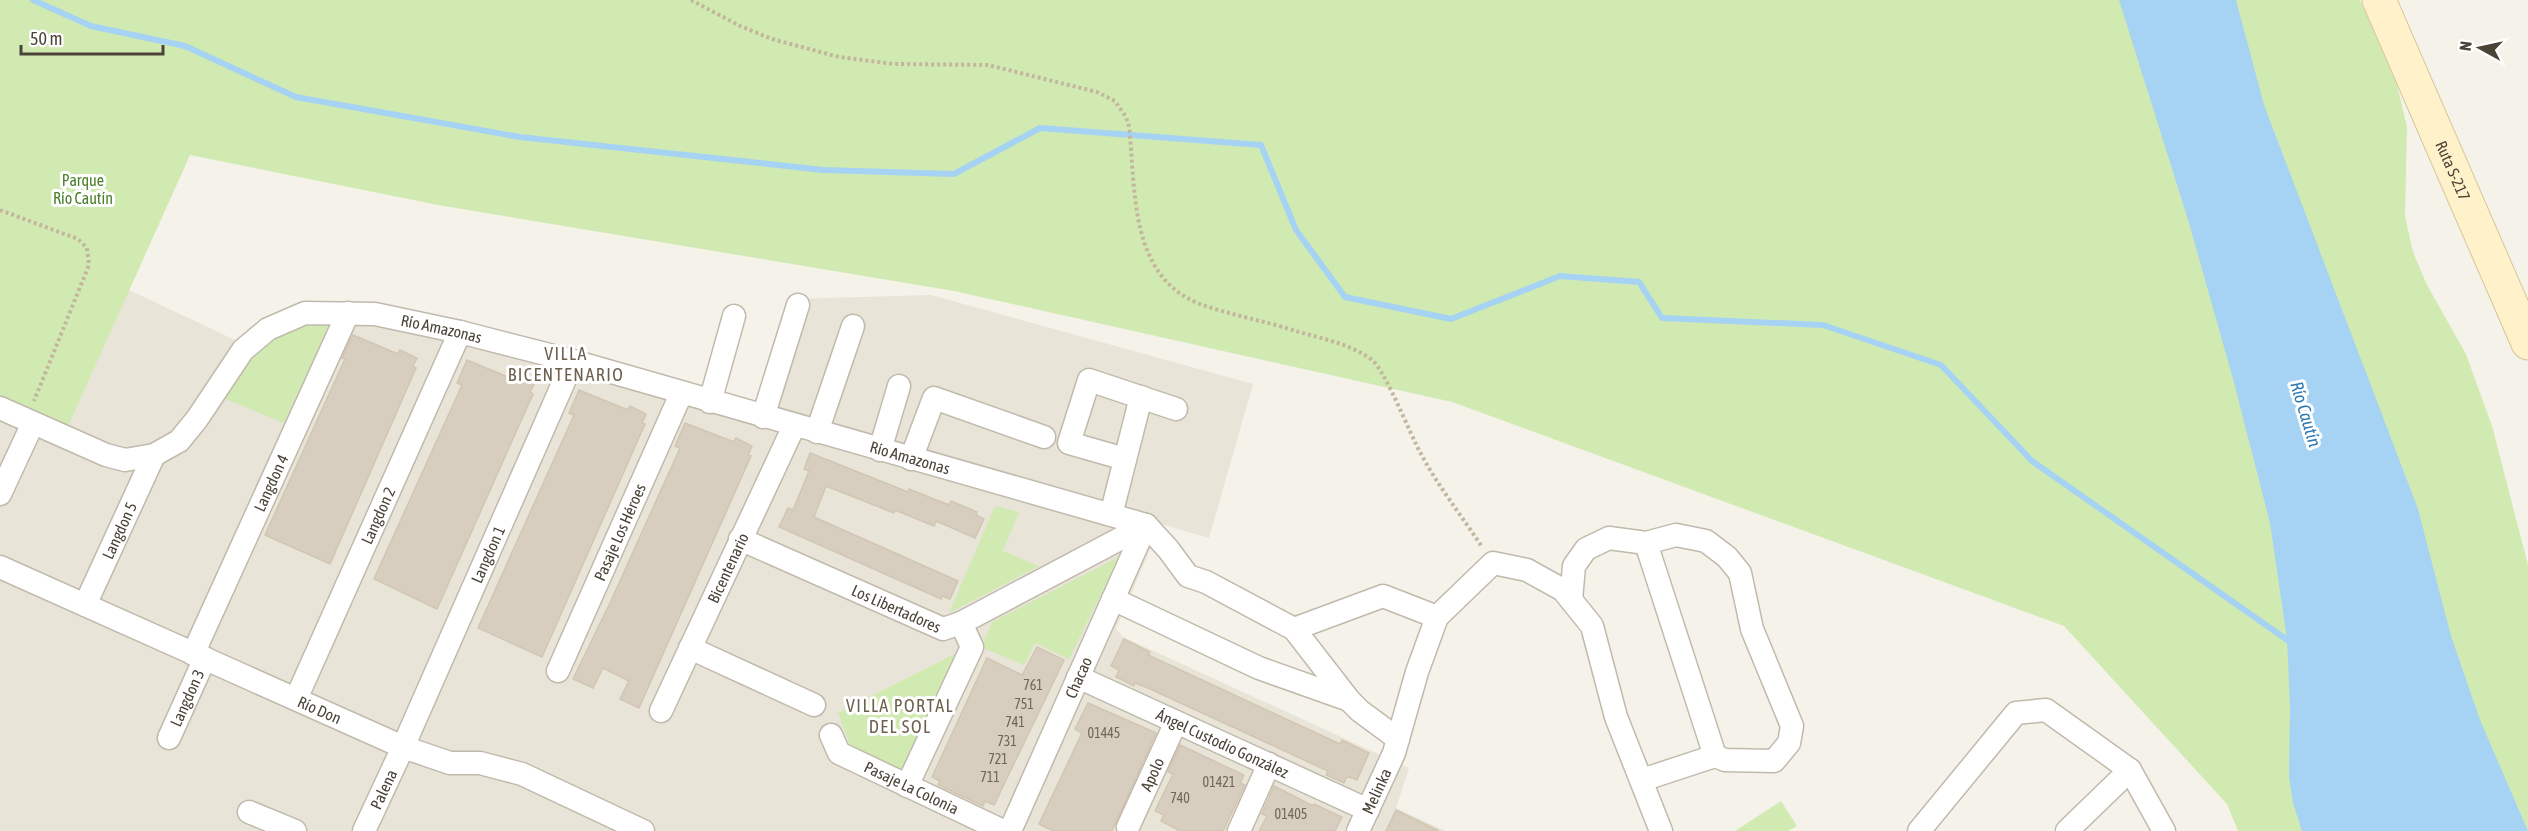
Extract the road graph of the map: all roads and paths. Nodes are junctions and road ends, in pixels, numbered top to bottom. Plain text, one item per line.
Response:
1 (691, 0) edge
2 (2379, 0) edge
3 (0, 210) edge
4 (798, 305) dead end
5 (348, 312) junction
6 (734, 316) dead end
7 (853, 326) dead end
8 (460, 332) junction
9 (2528, 343) edge
10 (573, 361) junction
11 (899, 386) dead end
12 (681, 394) junction
13 (1141, 397) junction
14 (710, 402) junction
15 (0, 408) edge
16 (1176, 409) dead end
17 (33, 413) junction
18 (763, 417) junction
19 (795, 426) junction
20 (817, 432) junction
21 (1044, 437) dead end
22 (880, 450) junction
23 (154, 455) junction
24 (911, 459) junction
25 (1125, 459) junction
26 (0, 494) edge
27 (1111, 515) junction
28 (1146, 525) junction
29 (740, 539) junction
30 (1646, 543) junction
31 (1493, 563) junction
32 (0, 567) edge
33 (1113, 599) junction
34 (1571, 600) junction
35 (85, 605) junction
36 (1437, 617) junction
37 (961, 623) junction
38 (1294, 629) junction
39 (690, 648) junction
40 (199, 656) junction
41 (558, 671) dead end
42 (1078, 677) junction
43 (296, 699) junction
44 (1349, 700) junction
45 (814, 705) dead end
46 (661, 711) dead end
47 (1176, 722) junction
48 (831, 735) dead end
49 (169, 738) dead end
50 (1396, 746) junction
51 (403, 747) junction
52 (1715, 756) junction
53 (1269, 764) junction
54 (2130, 770) junction
55 (1642, 780) junction
56 (907, 786) junction
57 (1368, 810) junction
58 (249, 812) dead end
59 (1128, 826) dead end
60 (1928, 829) edge
61 (295, 831) edge
62 (364, 831) edge
63 (643, 831) edge
64 (1003, 831) edge
65 (1010, 831) edge
66 (1239, 831) edge
67 (1358, 831) edge
68 (1661, 831) edge
69 (2067, 831) edge
70 (2164, 831) edge

1 - 31 path
2 - 9 main road, Ruta S-217
3 - 17 path
4 - 18 street
5 - 8 street, Río Amazonas
5 - 23 street, Río Amazonas
5 - 40 street, Langdon 4
6 - 14 street
7 - 20 street
8 - 10 street, Río Amazonas
8 - 43 street, Langdon 2
10 - 12 street, Río Amazonas
10 - 51 street, Langdon 1
11 - 22 street
12 - 14 street, Río Amazonas
12 - 41 street, Pasaje Los Héroes
13 - 16 street
13 - 25 street
13 - 25 street
14 - 18 street, Río Amazonas
15 - 17 street, Río Amazonas
17 - 23 street, Río Amazonas
17 - 26 street
18 - 19 street, Río Amazonas
19 - 20 street, Río Amazonas
19 - 29 street, Bicentenario
20 - 22 street, Río Amazonas
21 - 24 street
22 - 24 street, Río Amazonas
23 - 35 street, Langdon 5
24 - 27 street, Río Amazonas
25 - 27 street
27 - 28 street, Río Amazonas
28 - 33 street, Chacao
28 - 37 street, Los Libertadores
28 - 38 street
29 - 37 street, Los Libertadores
29 - 39 street, Bicentenario
30 - 34 street
30 - 52 street
30 - 52 street
31 - 34 street
31 - 36 street
32 - 35 street, Río Don
33 - 42 street, Chacao
33 - 44 street
34 - 55 street
35 - 40 street, Río Don
36 - 38 street
36 - 50 street, Melinka
37 - 56 street
38 - 44 street
39 - 45 street
39 - 46 street, Bicentenario
40 - 43 street, Río Don
40 - 49 street, Langdon 3
42 - 47 street, Ángel Custodio González
42 - 65 street, Chacao
43 - 51 street, Río Don
44 - 50 street
47 - 53 street, Ángel Custodio González
47 - 59 street, Apolo
48 - 56 street, Pasaje La Colonia
50 - 57 street, Melinka
51 - 62 street, Palena
51 - 63 street, Río Don
52 - 55 street
53 - 57 street, Ángel Custodio González
53 - 66 street
54 - 60 street
54 - 69 street
54 - 70 street
55 - 68 street
56 - 64 street, Pasaje La Colonia
57 - 67 street, Melinka
58 - 61 street

